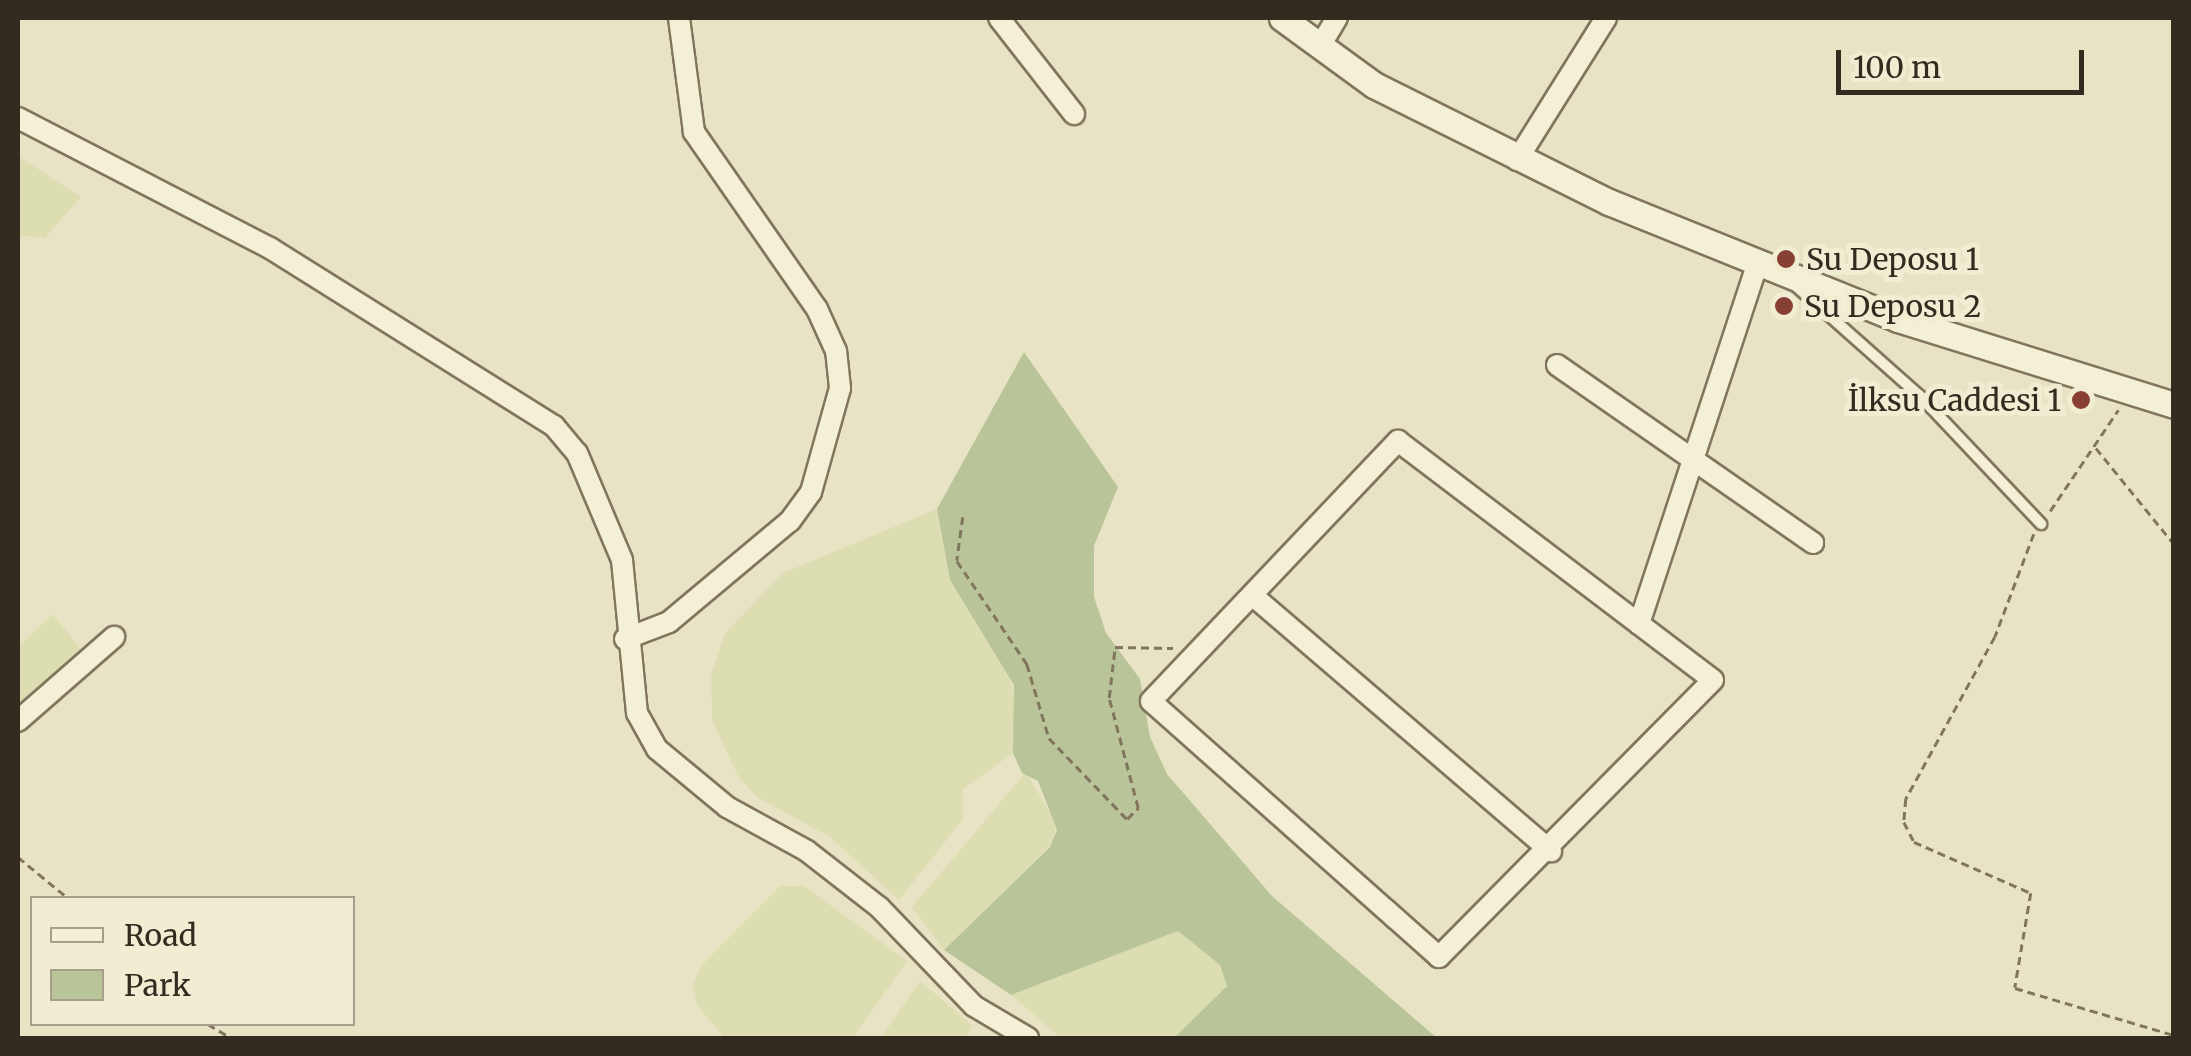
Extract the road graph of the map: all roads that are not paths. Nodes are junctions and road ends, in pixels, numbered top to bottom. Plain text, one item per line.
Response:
1 (679, 18) edge
2 (999, 18) edge
3 (1282, 18) edge
4 (1337, 18) edge
5 (1606, 18) edge
6 (1320, 46) junction
7 (1074, 114) dead end
8 (18, 118) edge
9 (1518, 160) junction
10 (1757, 266) junction
11 (1789, 278) junction
12 (1557, 364) dead end
13 (2174, 405) edge
14 (1693, 459) junction
15 (2041, 524) road end
16 (1813, 543) dead end
17 (1252, 595) junction
18 (1639, 624) junction
19 (114, 637) dead end
20 (625, 639) junction
21 (18, 720) edge
22 (1550, 851) junction
23 (1028, 1038) edge

1 - 20 street
2 - 7 street
3 - 6 street
4 - 6 street
5 - 9 street
6 - 9 street
8 - 20 street
9 - 10 street
10 - 11 street
10 - 14 street
11 - 13 street
11 - 15 lane
12 - 14 street
14 - 16 street
14 - 18 street
17 - 18 street
17 - 22 street
17 - 22 street
18 - 22 street
19 - 21 street
20 - 23 street

